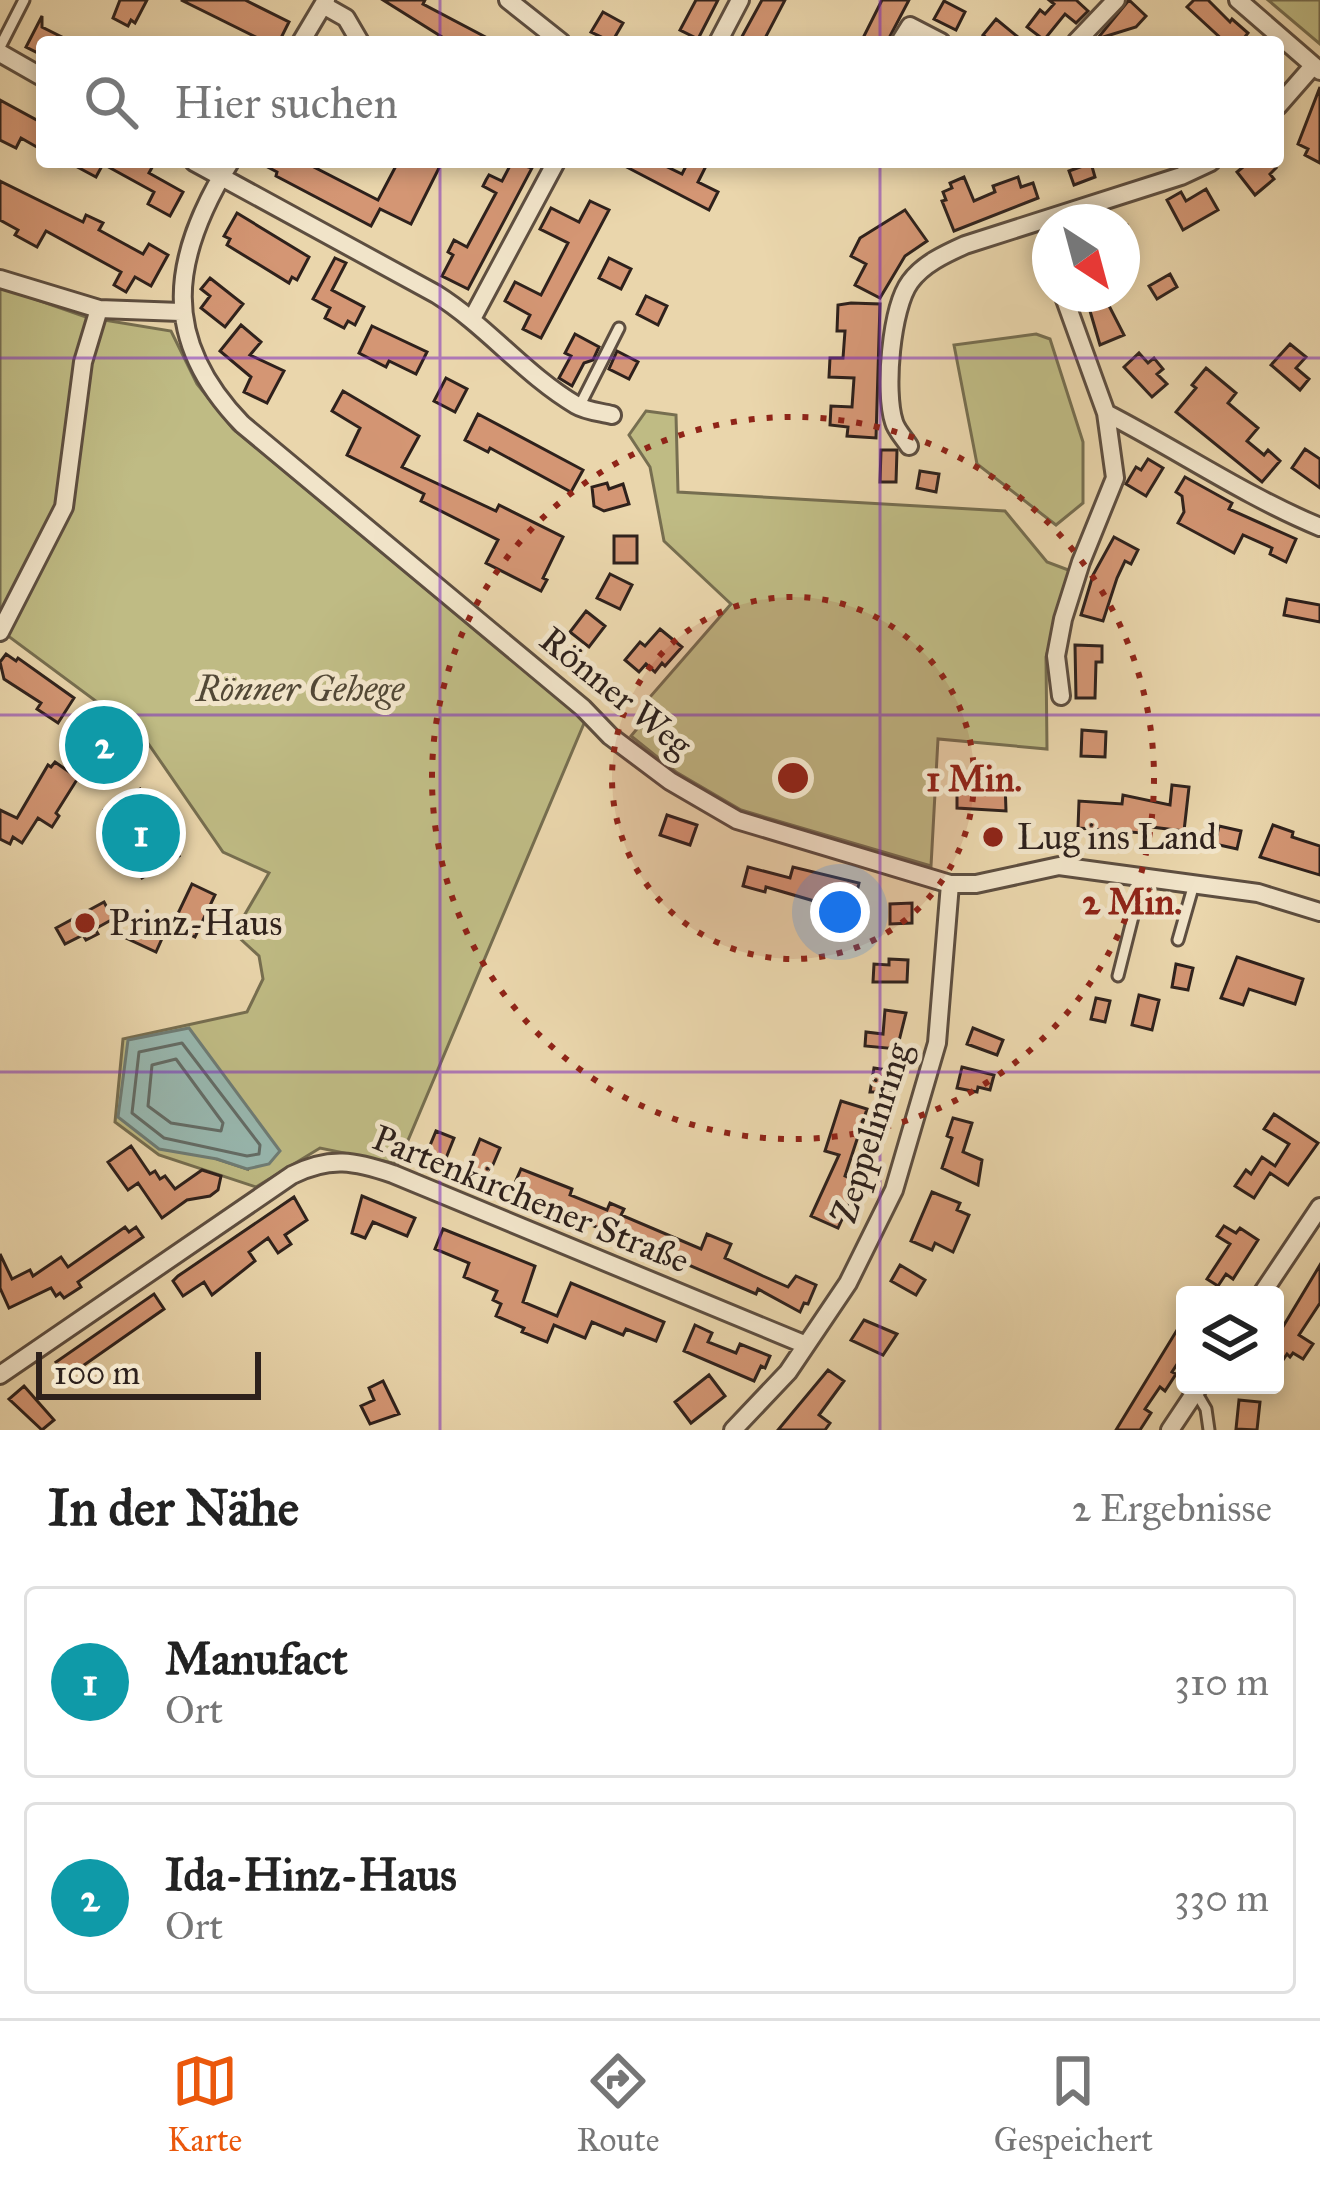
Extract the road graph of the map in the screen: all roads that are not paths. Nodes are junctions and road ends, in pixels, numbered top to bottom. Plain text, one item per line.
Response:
1 (24, 0) edge
2 (508, 0) edge
3 (740, 0) edge
4 (1116, 0) edge
5 (1238, 0) edge
6 (324, 3) edge
7 (305, 36) edge
8 (357, 36) edge
9 (553, 36) edge
10 (721, 36) edge
11 (904, 36) edge
12 (929, 36) edge
13 (1082, 36) edge
14 (1279, 36) edge
15 (1284, 41) edge
16 (0, 50) edge
17 (1316, 69) edge
18 (36, 72) edge
19 (1284, 100) edge
20 (553, 168) edge
21 (1195, 168) edge
22 (225, 170) edge
23 (1097, 204) edge
24 (1032, 226) edge
25 (0, 279) edge
26 (99, 309) junction
27 (181, 312) junction
28 (1070, 312) edge
29 (473, 317) junction
30 (620, 328) dead end
31 (580, 407) junction
32 (1106, 413) junction
33 (612, 415) dead end
34 (909, 446) dead end
35 (1320, 527) edge
36 (0, 632) edge
37 (1061, 696) dead end
38 (1143, 878) junction
39 (950, 884) junction
40 (1194, 884) junction
41 (1320, 912) edge
42 (1178, 940) dead end
43 (1118, 976) dead end
44 (1320, 1207) edge
45 (1267, 1286) edge
46 (806, 1345) junction
47 (0, 1375) edge
48 (1194, 1394) edge
49 (1200, 1394) edge
50 (733, 1430) edge
51 (1170, 1430) edge
52 (1209, 1430) edge

1 - 16 lane
2 - 9 street
3 - 10 street
4 - 13 street
5 - 14 street
6 - 7 street
6 - 8 street
11 - 12 street
15 - 17 street
16 - 18 street
17 - 19 street
20 - 29 street
21 - 23 street
22 - 27 street
22 - 29 street
24 - 34 street
25 - 26 street
26 - 27 street
26 - 36 street
27 - 39 street, Rönner Weg
28 - 32 street
29 - 31 street
30 - 31 lane
31 - 33 street
32 - 35 street
32 - 37 street
38 - 39 street, Rönner Weg
38 - 40 street, Rönner Weg
38 - 43 lane
39 - 46 street, Zeppelinring
40 - 41 street, Rönner Weg
40 - 42 lane
44 - 45 street
46 - 47 street, Partenkirchener Straße
46 - 50 street, Zeppelinring
48 - 51 street
49 - 52 lane

